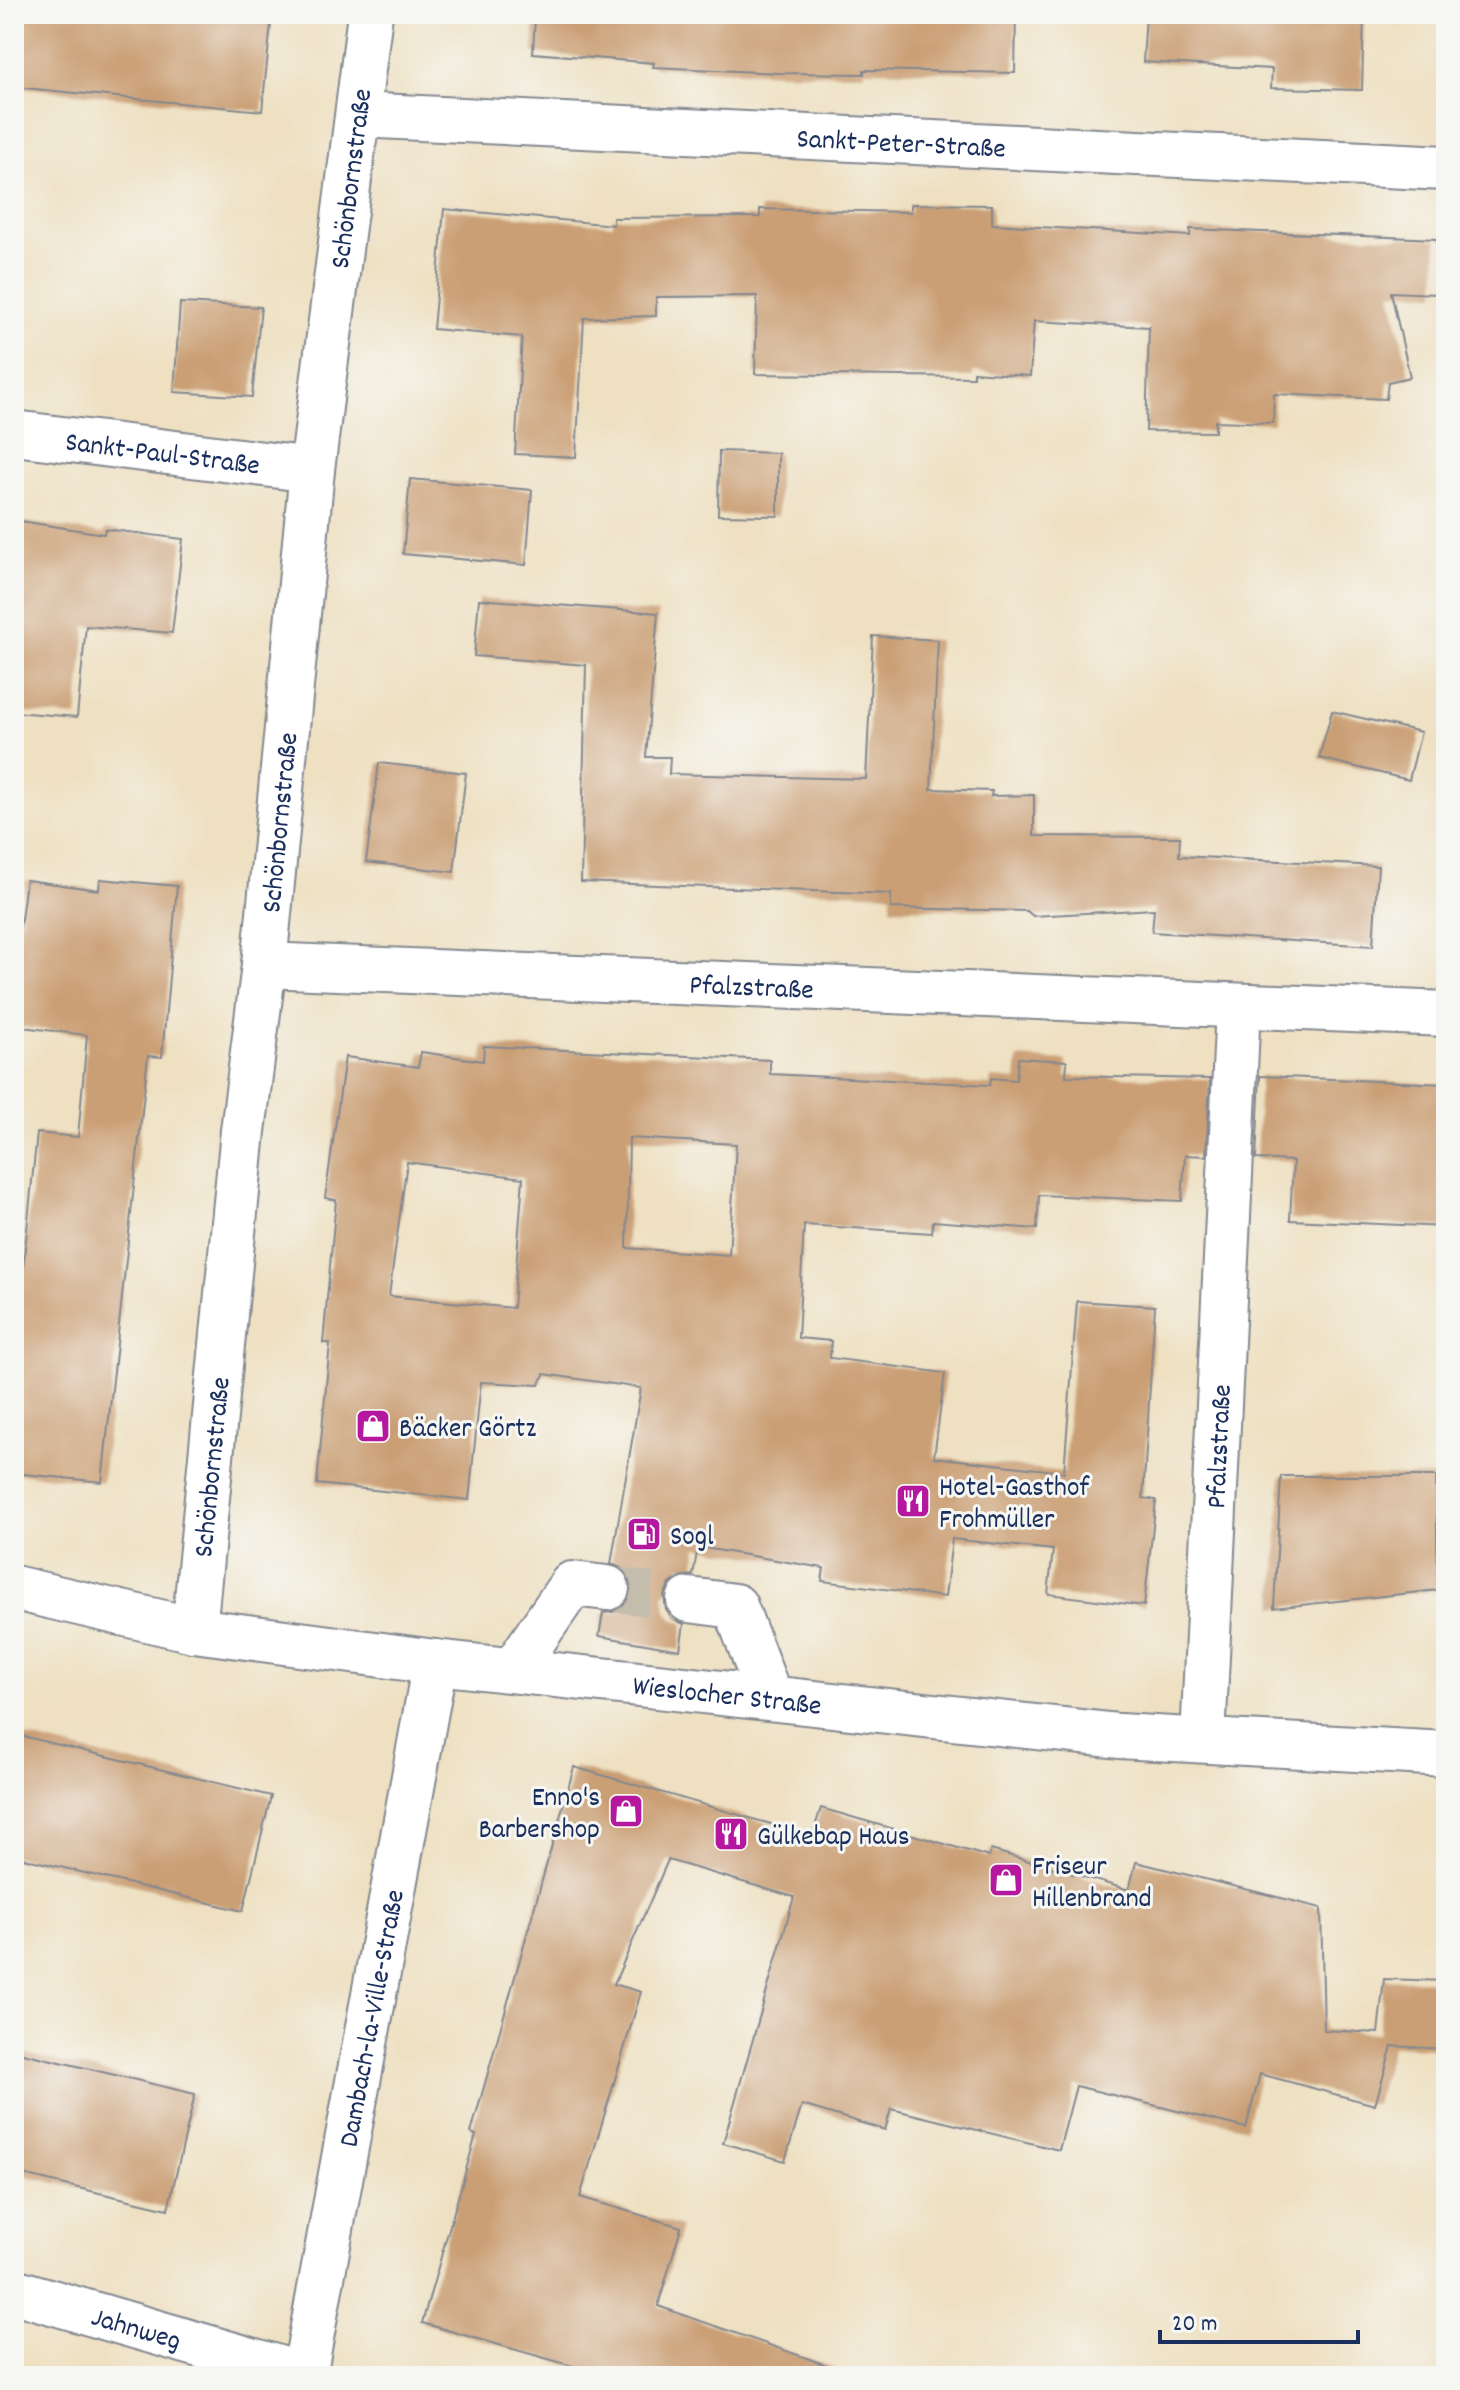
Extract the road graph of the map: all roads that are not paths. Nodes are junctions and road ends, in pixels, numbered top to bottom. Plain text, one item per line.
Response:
1 (370, 14) edge
2 (358, 115) junction
3 (1446, 168) edge
4 (14, 433) edge
5 (312, 470) junction
6 (264, 965) junction
7 (1238, 1007) junction
8 (1446, 1014) edge
9 (14, 1588) edge
10 (607, 1588) tunnel mouth
11 (689, 1600) tunnel mouth
12 (194, 1630) junction
13 (435, 1662) junction
14 (513, 1670) junction
15 (770, 1698) junction
16 (1203, 1740) junction
17 (1446, 1754) edge
18 (14, 2291) edge
19 (305, 2376) edge

1 - 2 street, Schönbornstraße
2 - 3 street, Sankt-Peter-Straße
2 - 5 street, Schönbornstraße
4 - 5 street, Sankt-Paul-Straße
5 - 6 street, Schönbornstraße
6 - 7 street, Pfalzstraße
6 - 12 street, Schönbornstraße
7 - 8 street, Pfalzstraße
7 - 16 street, Pfalzstraße
9 - 12 street, Wieslocher Straße
10 - 14 street
11 - 15 street
12 - 13 street, Wieslocher Straße
13 - 14 street, Wieslocher Straße
13 - 19 street, Dambach-la-Ville-Straße
14 - 15 street, Wieslocher Straße
15 - 16 street, Wieslocher Straße
16 - 17 street, Wieslocher Straße
18 - 19 street, Jahnweg

